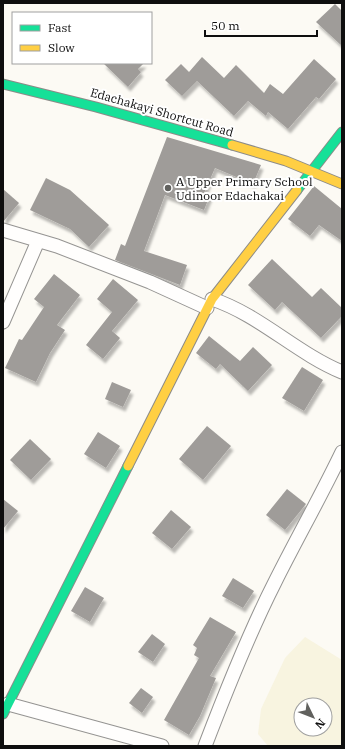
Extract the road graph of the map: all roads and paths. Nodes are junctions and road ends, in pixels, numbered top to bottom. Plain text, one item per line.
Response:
1 (3, 84) edge
2 (342, 132) edge
3 (313, 170) junction
4 (342, 184) edge
5 (3, 230) edge
6 (38, 241) junction
7 (209, 303) junction
8 (3, 322) edge
9 (342, 372) edge
10 (342, 452) edge
11 (6, 709) edge
12 (162, 746) edge
13 (204, 746) edge

1 - 3 main road, Edachakayi Shortcut Road
2 - 3 main road
3 - 4 main road, Edachakayi Shortcut Road
3 - 7 main road
5 - 6 street
6 - 7 street
6 - 8 street
7 - 9 street
7 - 11 main road
10 - 13 street
11 - 12 street

